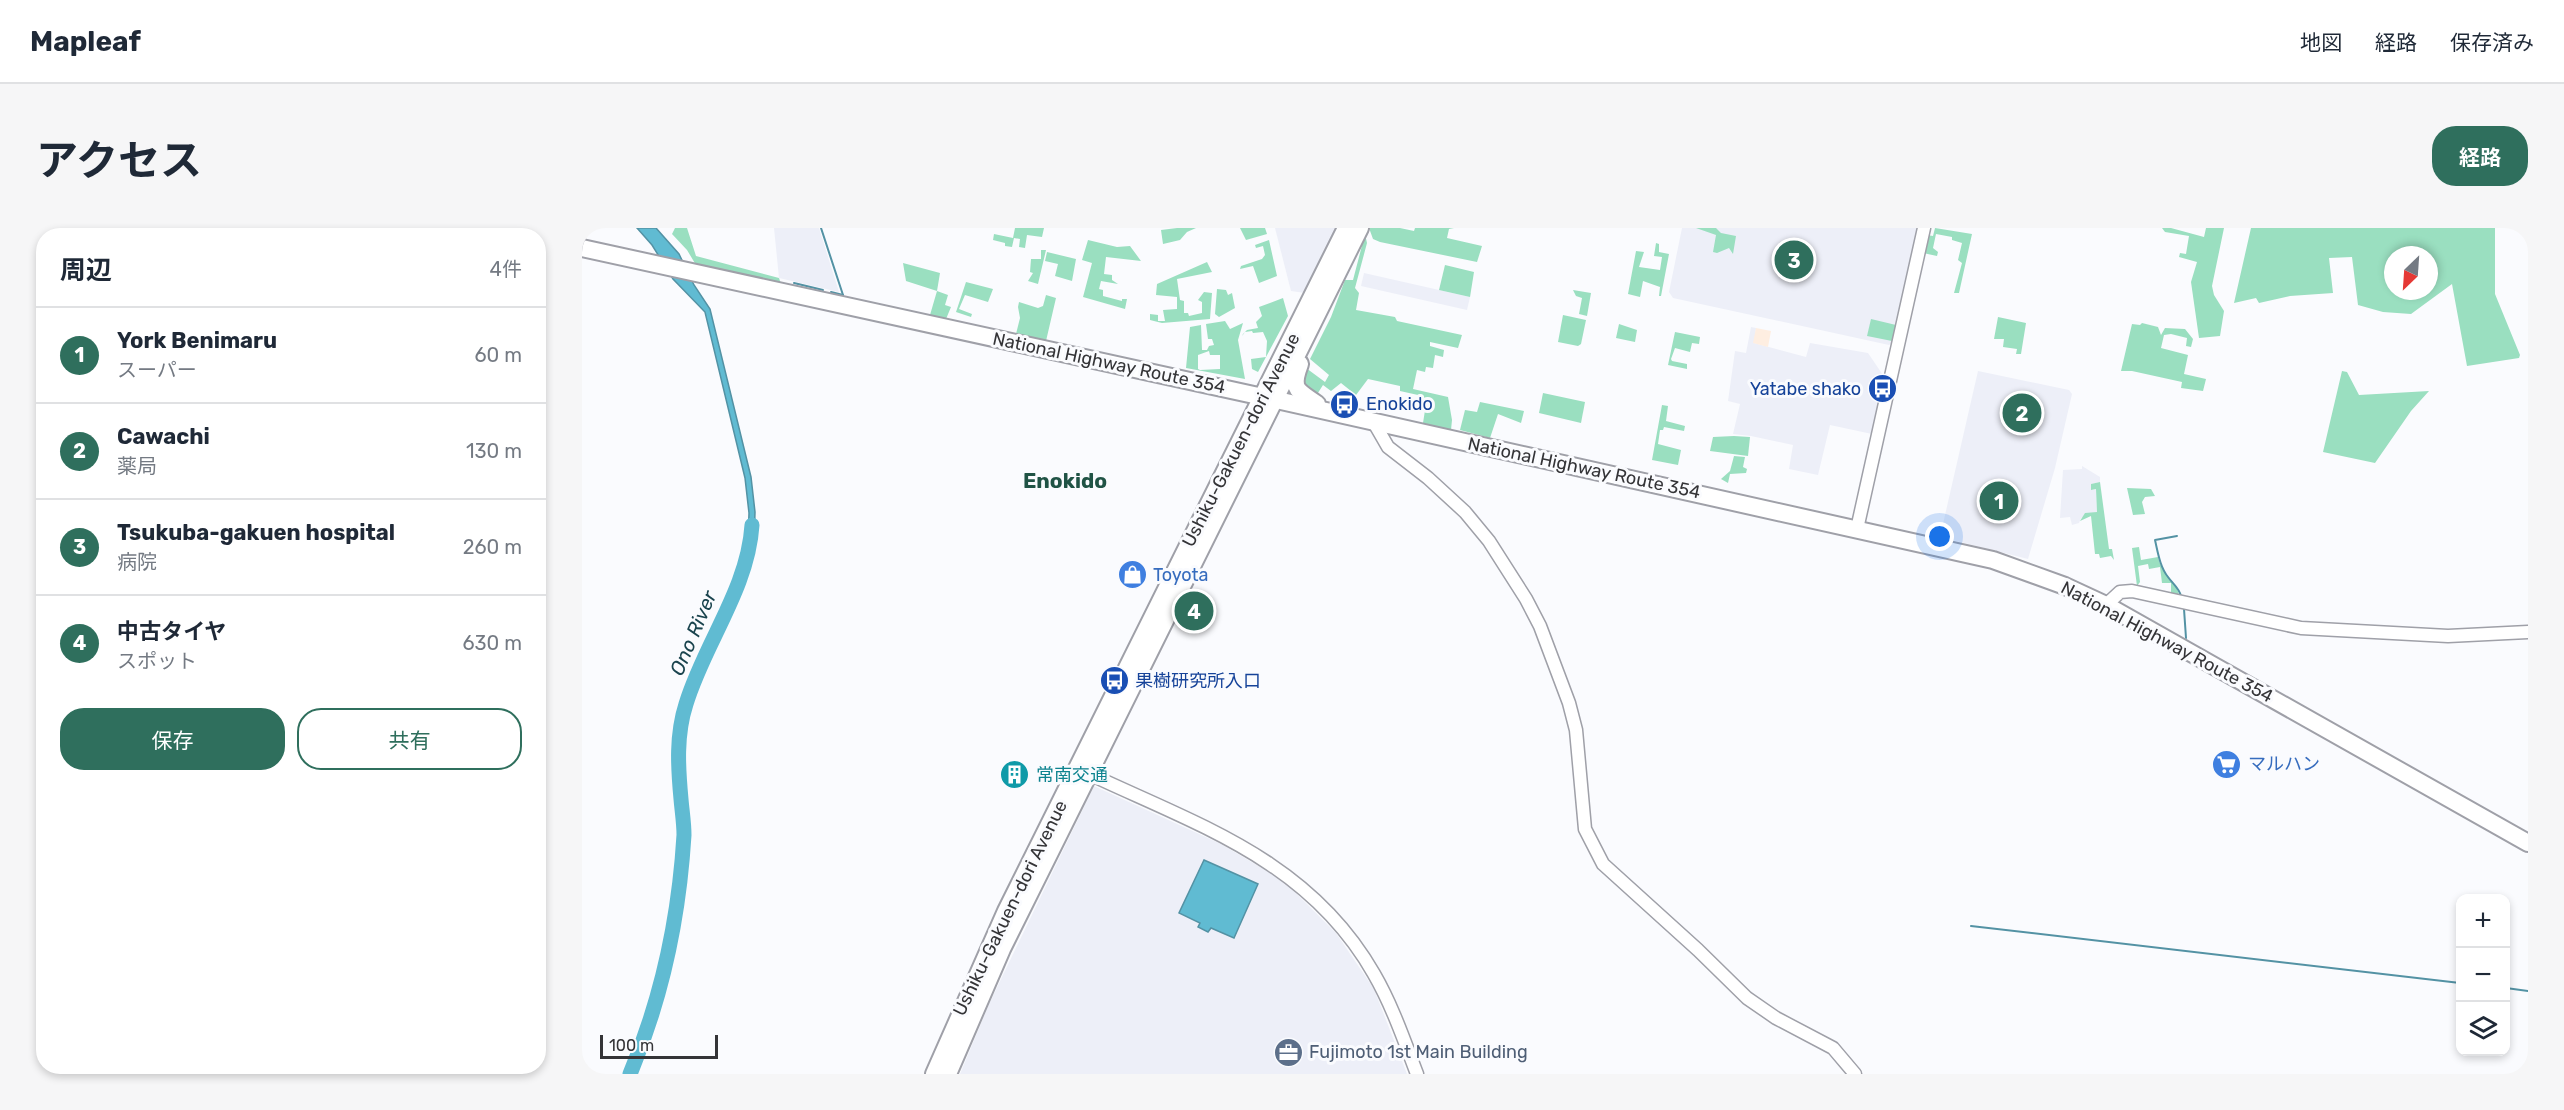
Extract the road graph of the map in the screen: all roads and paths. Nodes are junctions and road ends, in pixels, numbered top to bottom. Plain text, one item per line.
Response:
1 (1346, 228) edge
2 (1360, 228) edge
3 (1924, 228) edge
4 (582, 248) edge
5 (1301, 348) junction
6 (1280, 363) junction
7 (1214, 386) junction
8 (1270, 398) junction
9 (1325, 411) junction
10 (1373, 421) junction
11 (1258, 436) junction
12 (1240, 442) junction
13 (1857, 529) junction
14 (2106, 605) junction
15 (2528, 632) edge
16 (1083, 771) junction
17 (2528, 843) edge
18 (934, 1074) edge
19 (948, 1074) edge
20 (1417, 1074) edge
21 (1856, 1074) edge

1 - 6 highway, Ushiku-Gakuen-dori Avenue
2 - 5 highway, Ushiku-Gakuen-dori Avenue
3 - 13 street
4 - 7 highway, National Highway Route 354
5 - 8 highway, Ushiku-Gakuen-dori Avenue
5 - 9 highway
6 - 7 highway
6 - 8 highway, Ushiku-Gakuen-dori Avenue
7 - 8 highway, National Highway Route 354
7 - 12 highway
8 - 9 highway, National Highway Route 354
8 - 11 highway, Ushiku-Gakuen-dori Avenue
8 - 12 highway, Ushiku-Gakuen-dori Avenue
9 - 10 highway, National Highway Route 354
9 - 11 highway
10 - 13 highway, National Highway Route 354
10 - 21 street
11 - 16 highway, Ushiku-Gakuen-dori Avenue
12 - 16 highway, Ushiku-Gakuen-dori Avenue
13 - 14 highway, National Highway Route 354
14 - 15 street
14 - 17 highway, National Highway Route 354
16 - 18 highway, Ushiku-Gakuen-dori Avenue
16 - 19 highway, Ushiku-Gakuen-dori Avenue
16 - 20 street

